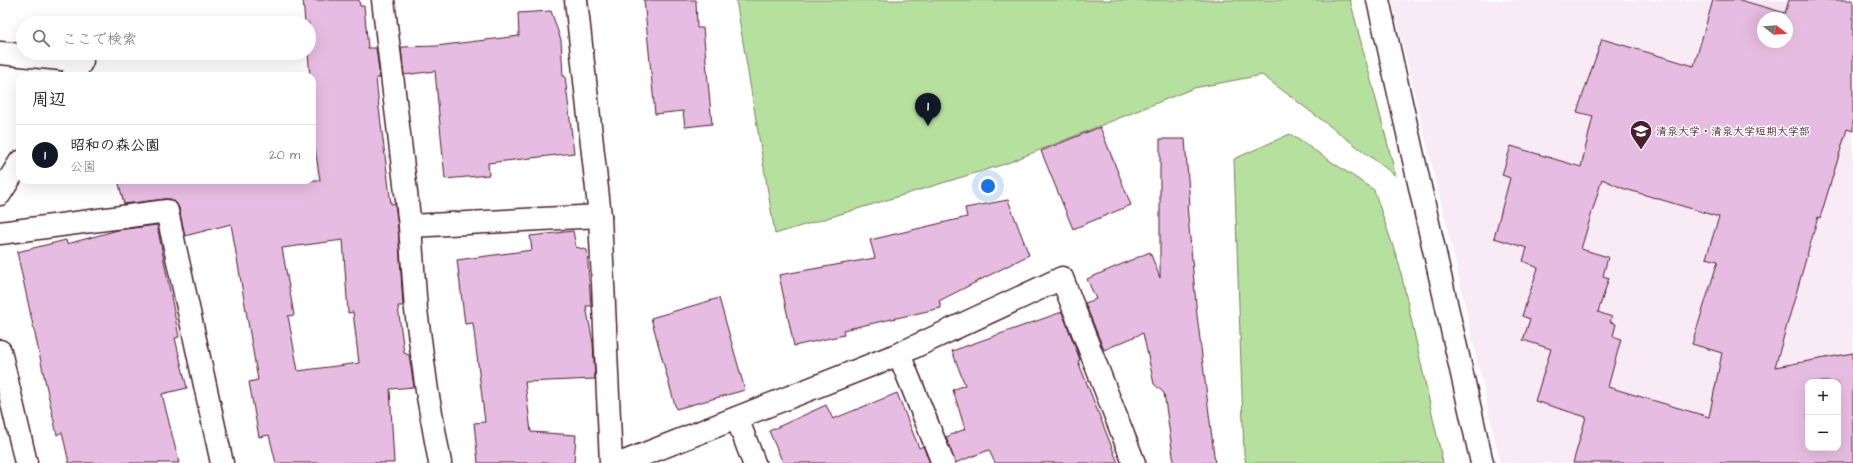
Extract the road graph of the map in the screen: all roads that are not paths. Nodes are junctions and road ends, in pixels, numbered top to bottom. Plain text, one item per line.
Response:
1 (383, 0) edge
2 (576, 0) edge
3 (1378, 0) edge
4 (0, 53) edge
5 (16, 55) edge
6 (72, 60) edge
7 (75, 72) edge
8 (16, 168) edge
9 (0, 194) edge
10 (600, 216) junction
11 (410, 226) junction
12 (0, 233) edge
13 (0, 351) edge
14 (898, 354) junction
15 (737, 418) junction
16 (26, 463) edge
17 (222, 463) edge
18 (440, 463) edge
19 (612, 463) edge
20 (622, 463) edge
21 (754, 463) edge
22 (943, 463) edge
23 (1134, 463) edge
24 (1482, 463) edge

1 - 11 street
2 - 10 street
3 - 24 street
4 - 5 street
6 - 7 street
8 - 9 street
10 - 11 street
10 - 19 street
11 - 18 street
12 - 17 street
13 - 16 street
14 - 15 street
14 - 22 street
14 - 23 street
15 - 20 street
15 - 21 street

